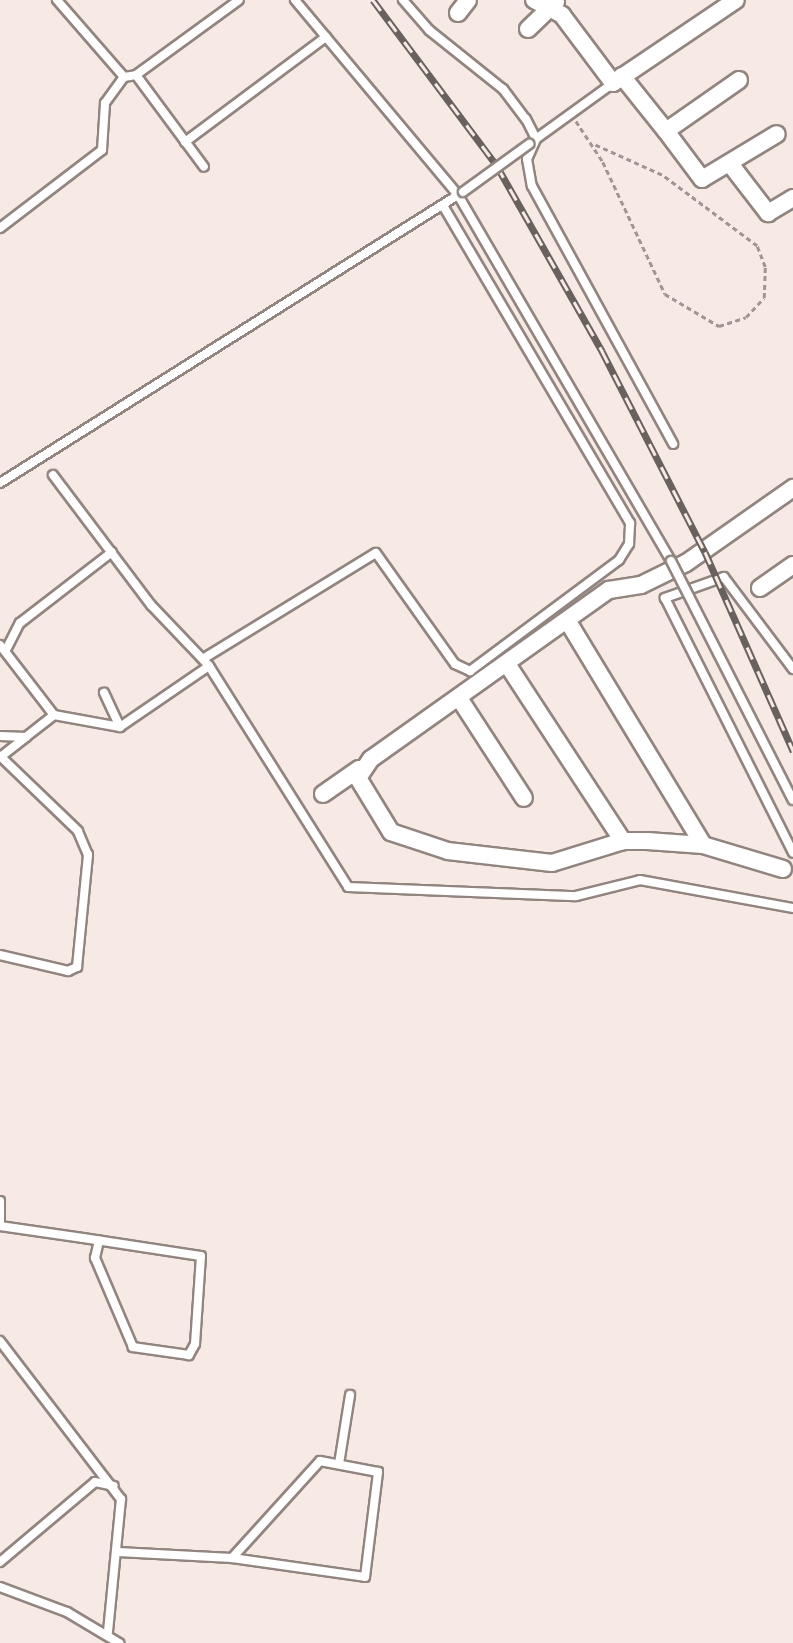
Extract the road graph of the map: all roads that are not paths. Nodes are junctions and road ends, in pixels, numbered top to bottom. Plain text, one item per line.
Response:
1 (57, 0) edge
2 (239, 0) edge
3 (295, 0) edge
4 (403, 0) edge
5 (534, 0) edge
6 (736, 0) edge
7 (554, 4) edge
8 (528, 30) dead end
9 (326, 37) junction
10 (136, 75) junction
11 (124, 76) junction
12 (618, 80) junction
13 (739, 80) dead end
14 (666, 131) junction
15 (778, 134) dead end
16 (532, 141) junction
17 (186, 142) junction
18 (731, 165) junction
19 (204, 167) dead end
20 (460, 194) junction
21 (793, 198) edge
22 (443, 205) junction
23 (0, 228) edge
24 (673, 444) dead end
25 (0, 470) edge
26 (53, 475) dead end
27 (4, 480) edge
28 (793, 488) edge
29 (111, 552) junction
30 (793, 565) edge
31 (760, 588) dead end
32 (567, 620) junction
33 (4, 647) edge
34 (207, 662) junction
35 (507, 664) junction
36 (793, 669) edge
37 (104, 693) dead end
38 (459, 698) junction
39 (54, 715) junction
40 (120, 727) junction
41 (0, 736) edge
42 (26, 737) junction
43 (0, 757) edge
44 (359, 769) junction
45 (323, 794) dead end
46 (524, 798) dead end
47 (793, 800) edge
48 (623, 841) junction
49 (703, 845) junction
50 (793, 853) edge
51 (783, 869) dead end
52 (793, 908) edge
53 (0, 955) edge
54 (0, 1201) edge
55 (0, 1225) edge
56 (99, 1240) junction
57 (0, 1341) edge
58 (350, 1395) dead end
59 (339, 1464) junction
60 (114, 1486) junction
61 (118, 1552) junction
62 (232, 1558) junction
63 (0, 1562) edge
64 (0, 1587) edge
65 (108, 1632) junction
66 (119, 1643) edge

1 - 11 lane
2 - 10 lane
3 - 9 lane
4 - 16 lane
5 - 7 street
6 - 12 street
7 - 8 street
7 - 12 street
9 - 17 lane
9 - 20 lane
10 - 11 lane
10 - 17 lane
11 - 23 lane
12 - 14 street
12 - 16 lane
13 - 14 street
14 - 18 street
15 - 18 street
16 - 20 lane, bridge
16 - 24 lane
17 - 19 lane
18 - 21 street
20 - 22 lane
20 - 47 lane, bridge
22 - 27 lane
22 - 34 lane
25 - 27 lane
26 - 29 lane
28 - 32 street
29 - 33 lane
29 - 34 lane
30 - 31 street
32 - 35 street
32 - 49 street
33 - 39 lane
34 - 40 lane
34 - 52 lane
35 - 38 street
35 - 48 street
36 - 50 lane
37 - 40 lane
38 - 44 street
38 - 46 street
39 - 40 lane
39 - 42 lane
41 - 42 lane
42 - 43 lane
43 - 53 lane
44 - 45 street
44 - 48 street
48 - 49 street
49 - 51 street
54 - 55 lane
55 - 56 lane
56 - 56 lane
57 - 60 lane
58 - 59 lane
59 - 62 lane
59 - 62 lane
60 - 61 lane
60 - 63 lane
61 - 62 lane
61 - 65 lane
64 - 65 lane
65 - 66 lane

